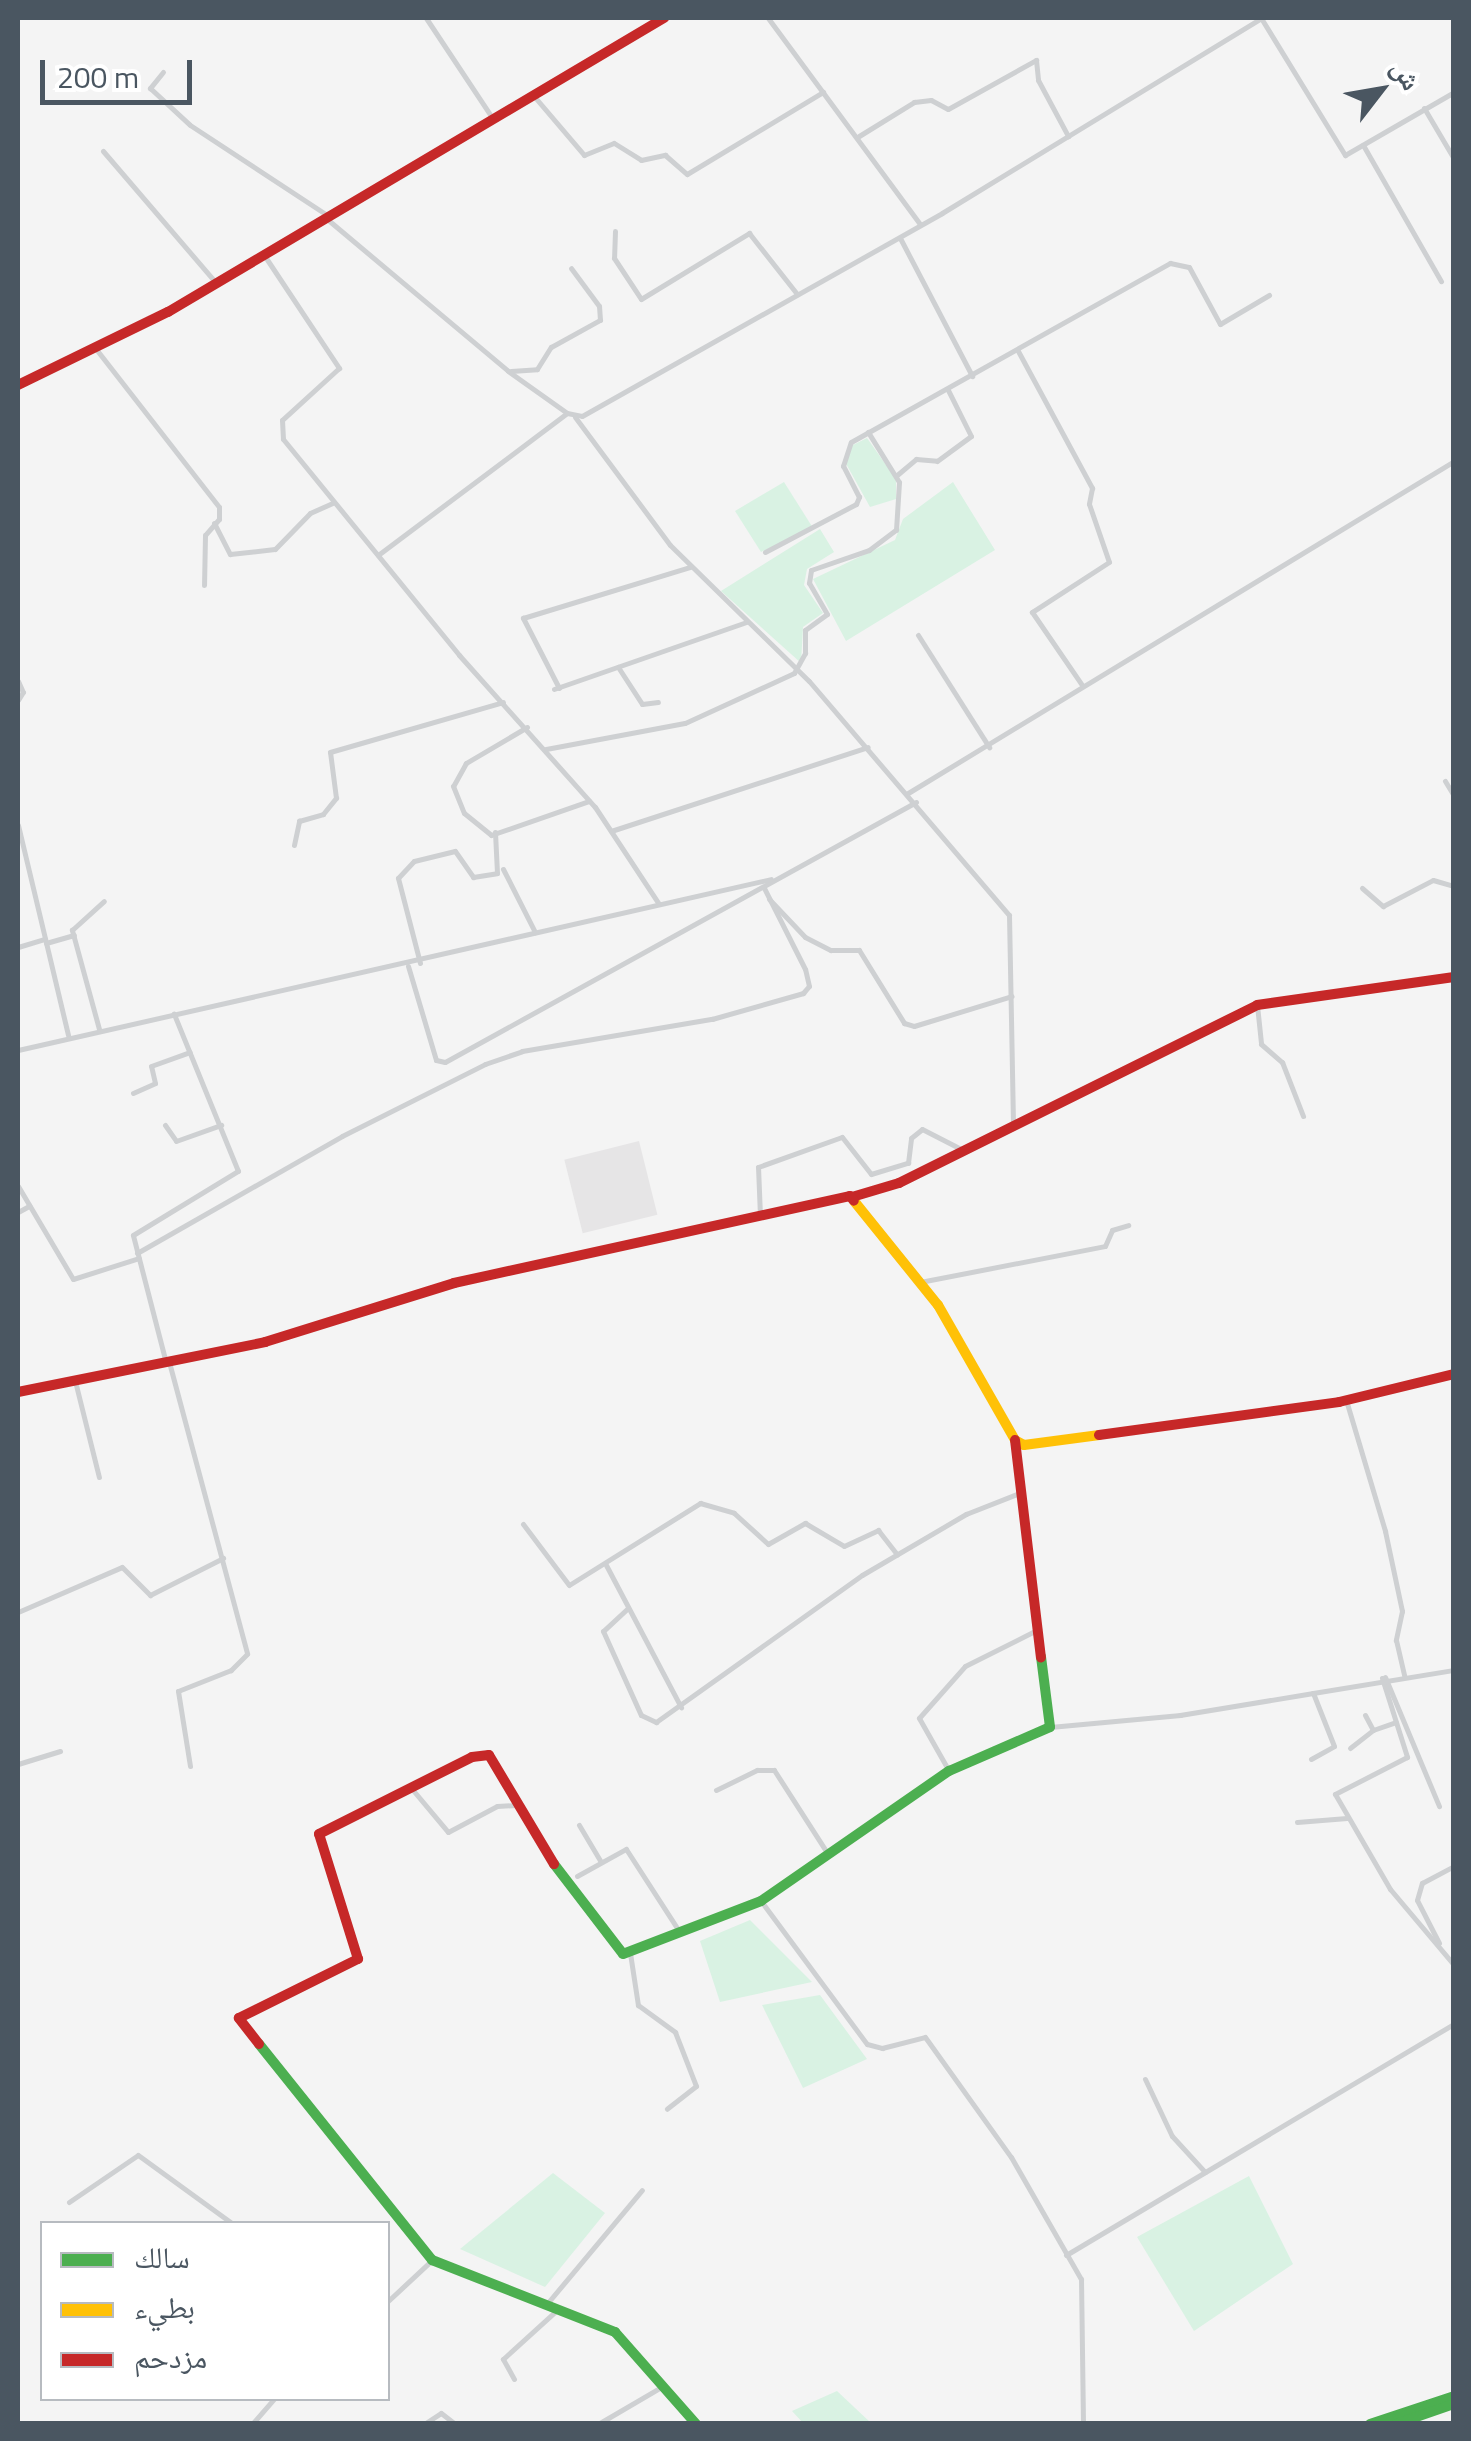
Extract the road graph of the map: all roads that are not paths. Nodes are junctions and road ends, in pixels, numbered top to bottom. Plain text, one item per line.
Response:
1 (426, 18) edge
2 (664, 18) edge
3 (768, 18) edge
4 (1261, 18) edge
5 (163, 72) dead end
6 (824, 92) junction
7 (1454, 92) edge
8 (533, 95) junction
9 (1424, 108) junction
10 (493, 119) junction
11 (858, 136) junction
12 (1068, 136) junction
13 (1363, 145) junction
14 (103, 151) dead end
15 (1454, 159) edge
16 (329, 218) junction
17 (920, 225) junction
18 (616, 231) dead end
19 (900, 238) junction
20 (264, 255) junction
21 (571, 268) dead end
22 (1442, 281) dead end
23 (217, 284) junction
24 (797, 294) junction
25 (1269, 295) dead end
26 (96, 348) junction
27 (1018, 351) junction
28 (508, 371) junction
29 (972, 376) junction
30 (18, 385) edge
31 (948, 390) junction
32 (567, 413) junction
33 (575, 417) junction
34 (868, 432) junction
35 (1454, 461) edge
36 (897, 475) junction
37 (335, 504) junction
38 (214, 523) junction
39 (765, 552) dead end
40 (378, 556) junction
41 (690, 567) junction
42 (204, 586) dead end
43 (746, 622) junction
44 (918, 634) dead end
45 (618, 667) junction
46 (797, 668) junction
47 (18, 681) edge
48 (1083, 686) junction
49 (18, 700) edge
50 (506, 702) junction
51 (658, 702) dead end
52 (527, 727) junction
53 (989, 746) junction
54 (868, 747) junction
55 (546, 749) junction
56 (1445, 781) dead end
57 (908, 794) junction
58 (1454, 796) edge
59 (590, 801) junction
60 (916, 802) junction
61 (18, 825) edge
62 (611, 831) junction
63 (495, 832) junction
64 (294, 845) dead end
65 (502, 866) junction
66 (771, 879) junction
67 (1454, 886) edge
68 (764, 888) junction
69 (1362, 888) dead end
70 (769, 899) junction
71 (104, 901) dead end
72 (659, 904) junction
73 (535, 932) junction
74 (74, 935) junction
75 (45, 941) junction
76 (18, 946) edge
77 (420, 963) junction
78 (408, 966) junction
79 (1454, 977) edge
80 (1012, 996) junction
81 (1257, 1005) junction
82 (174, 1014) junction
83 (99, 1029) junction
84 (68, 1034) junction
85 (18, 1050) edge
86 (190, 1052) junction
87 (133, 1093) dead end
88 (1304, 1116) dead end
89 (165, 1124) dead end
90 (1013, 1124) junction
91 (220, 1125) junction
92 (964, 1150) junction
93 (18, 1186) edge
94 (873, 1194) junction
95 (852, 1197) junction
96 (29, 1206) junction
97 (18, 1212) edge
98 (870, 1213) junction
99 (760, 1216) junction
100 (1128, 1225) dead end
101 (138, 1256) junction
102 (920, 1282) junction
103 (168, 1363) junction
104 (1454, 1374) edge
105 (75, 1381) junction
106 (18, 1392) edge
107 (1346, 1400) junction
108 (1015, 1440) junction
109 (99, 1477) dead end
110 (1016, 1494) junction
111 (523, 1524) dead end
112 (896, 1554) junction
113 (224, 1558) junction
114 (606, 1565) junction
115 (628, 1608) junction
116 (18, 1612) edge
117 (1038, 1629) junction
118 (1454, 1670) edge
119 (1404, 1676) junction
120 (1384, 1678) junction
121 (1313, 1693) junction
122 (681, 1707) junction
123 (1365, 1715) dead end
124 (1397, 1722) junction
125 (1050, 1727) junction
126 (1373, 1730) junction
127 (1350, 1748) dead end
128 (60, 1751) dead end
129 (1311, 1759) dead end
130 (18, 1764) edge
131 (190, 1766) dead end
132 (949, 1771) junction
133 (412, 1789) junction
134 (716, 1790) dead end
135 (516, 1805) junction
136 (1439, 1806) dead end
137 (1347, 1818) junction
138 (1297, 1822) dead end
139 (579, 1826) dead end
140 (828, 1854) junction
141 (601, 1862) junction
142 (1454, 1866) edge
143 (577, 1876) dead end
144 (761, 1901) junction
145 (680, 1934) junction
146 (1440, 1948) junction
147 (630, 1953) junction
148 (1454, 1966) edge
149 (1454, 2024) edge
150 (1145, 2080) dead end
151 (666, 2108) dead end
152 (1205, 2172) junction
153 (642, 2190) dead end
154 (70, 2202) dead end
155 (229, 2221) edge
156 (1066, 2255) junction
157 (432, 2260) junction
158 (390, 2299) edge
159 (545, 2306) junction
160 (557, 2310) junction
161 (514, 2378) dead end
162 (663, 2386) junction
163 (1454, 2396) edge
164 (273, 2401) edge
165 (1454, 2404) edge
166 (252, 2424) edge
167 (424, 2424) edge
168 (456, 2424) edge
169 (598, 2424) edge
170 (696, 2424) edge
171 (1082, 2424) edge
172 (1370, 2424) edge
173 (1396, 2424) edge

1 - 10 street
2 - 8 main road
3 - 6 street
4 - 12 street
4 - 13 street
5 - 16 street
6 - 8 street
6 - 11 street
7 - 9 street
8 - 10 main road
9 - 13 street
9 - 15 street
10 - 16 main road
11 - 12 street
11 - 17 street
12 - 17 street
13 - 22 street
14 - 23 street
16 - 20 main road
16 - 28 street
17 - 19 street
18 - 24 street
19 - 24 street
19 - 29 street
20 - 23 main road
20 - 37 street
21 - 28 street
23 - 26 main road
24 - 33 street
25 - 27 street
26 - 30 main road
26 - 38 street
27 - 29 street
27 - 48 street
28 - 32 street
29 - 31 street
31 - 34 street
31 - 36 street
32 - 33 street
32 - 40 street
33 - 41 street
34 - 36 street
34 - 39 street
35 - 48 street
36 - 46 street
37 - 38 street
37 - 40 street
38 - 42 street
40 - 50 street
41 - 43 street
41 - 45 street
43 - 45 street
43 - 46 street
44 - 53 street
45 - 51 street
46 - 54 street
46 - 55 street
47 - 49 street
48 - 53 street
50 - 52 street
50 - 64 street
52 - 55 street
52 - 63 street
53 - 57 street
54 - 57 street
54 - 62 street
55 - 59 street
56 - 58 street
57 - 60 street
59 - 62 street
59 - 63 street
60 - 66 street
60 - 80 street
61 - 75 street
62 - 72 street
63 - 65 street
65 - 73 street
65 - 77 street
66 - 68 street
66 - 72 street
67 - 69 street
68 - 70 street
68 - 78 street
70 - 80 street
70 - 101 street
71 - 74 street
72 - 73 street
73 - 77 street
74 - 75 street
74 - 83 street
75 - 76 street
75 - 84 street
77 - 78 street
78 - 82 street
79 - 81 main road
80 - 90 street
81 - 88 street
81 - 90 main road
82 - 83 street
82 - 86 street
83 - 84 street
84 - 85 street
86 - 87 street
86 - 91 street
89 - 91 street
90 - 92 main road
91 - 101 street
92 - 94 main road
92 - 99 street
93 - 96 street
94 - 95 main road
94 - 98 main road
95 - 98 main road
95 - 99 main road
96 - 97 street
96 - 101 street
98 - 102 main road
99 - 103 main road
100 - 102 street
101 - 103 street
102 - 108 main road
103 - 105 main road
103 - 113 street
104 - 107 main road
105 - 106 main road
105 - 109 street
107 - 108 main road
107 - 119 street
108 - 110 main road
110 - 112 street
110 - 117 main road
111 - 114 street
112 - 114 street
112 - 122 street
113 - 116 street
113 - 131 street
114 - 115 street
115 - 122 street
115 - 122 street
117 - 125 main road
117 - 132 street
118 - 119 street
119 - 120 street
120 - 121 street
120 - 124 street
120 - 136 street
121 - 125 street
121 - 129 street
123 - 126 street
124 - 126 street
124 - 137 street
125 - 132 main road
126 - 127 street
128 - 130 street
132 - 140 main road
133 - 135 street
133 - 135 main road
133 - 157 main road
134 - 140 street
135 - 147 main road
137 - 138 street
137 - 146 street
139 - 141 street
140 - 144 main road
141 - 143 street
141 - 145 street
142 - 146 street
144 - 145 main road
144 - 156 street
145 - 147 main road
146 - 148 street
147 - 151 street
149 - 152 street
150 - 152 street
152 - 156 street
153 - 159 street
154 - 155 street
156 - 171 street
157 - 158 street
157 - 159 main road
159 - 160 main road
160 - 161 street
160 - 162 main road
162 - 169 street
162 - 170 main road
163 - 172 main road
164 - 166 street
165 - 173 main road
167 - 168 street

